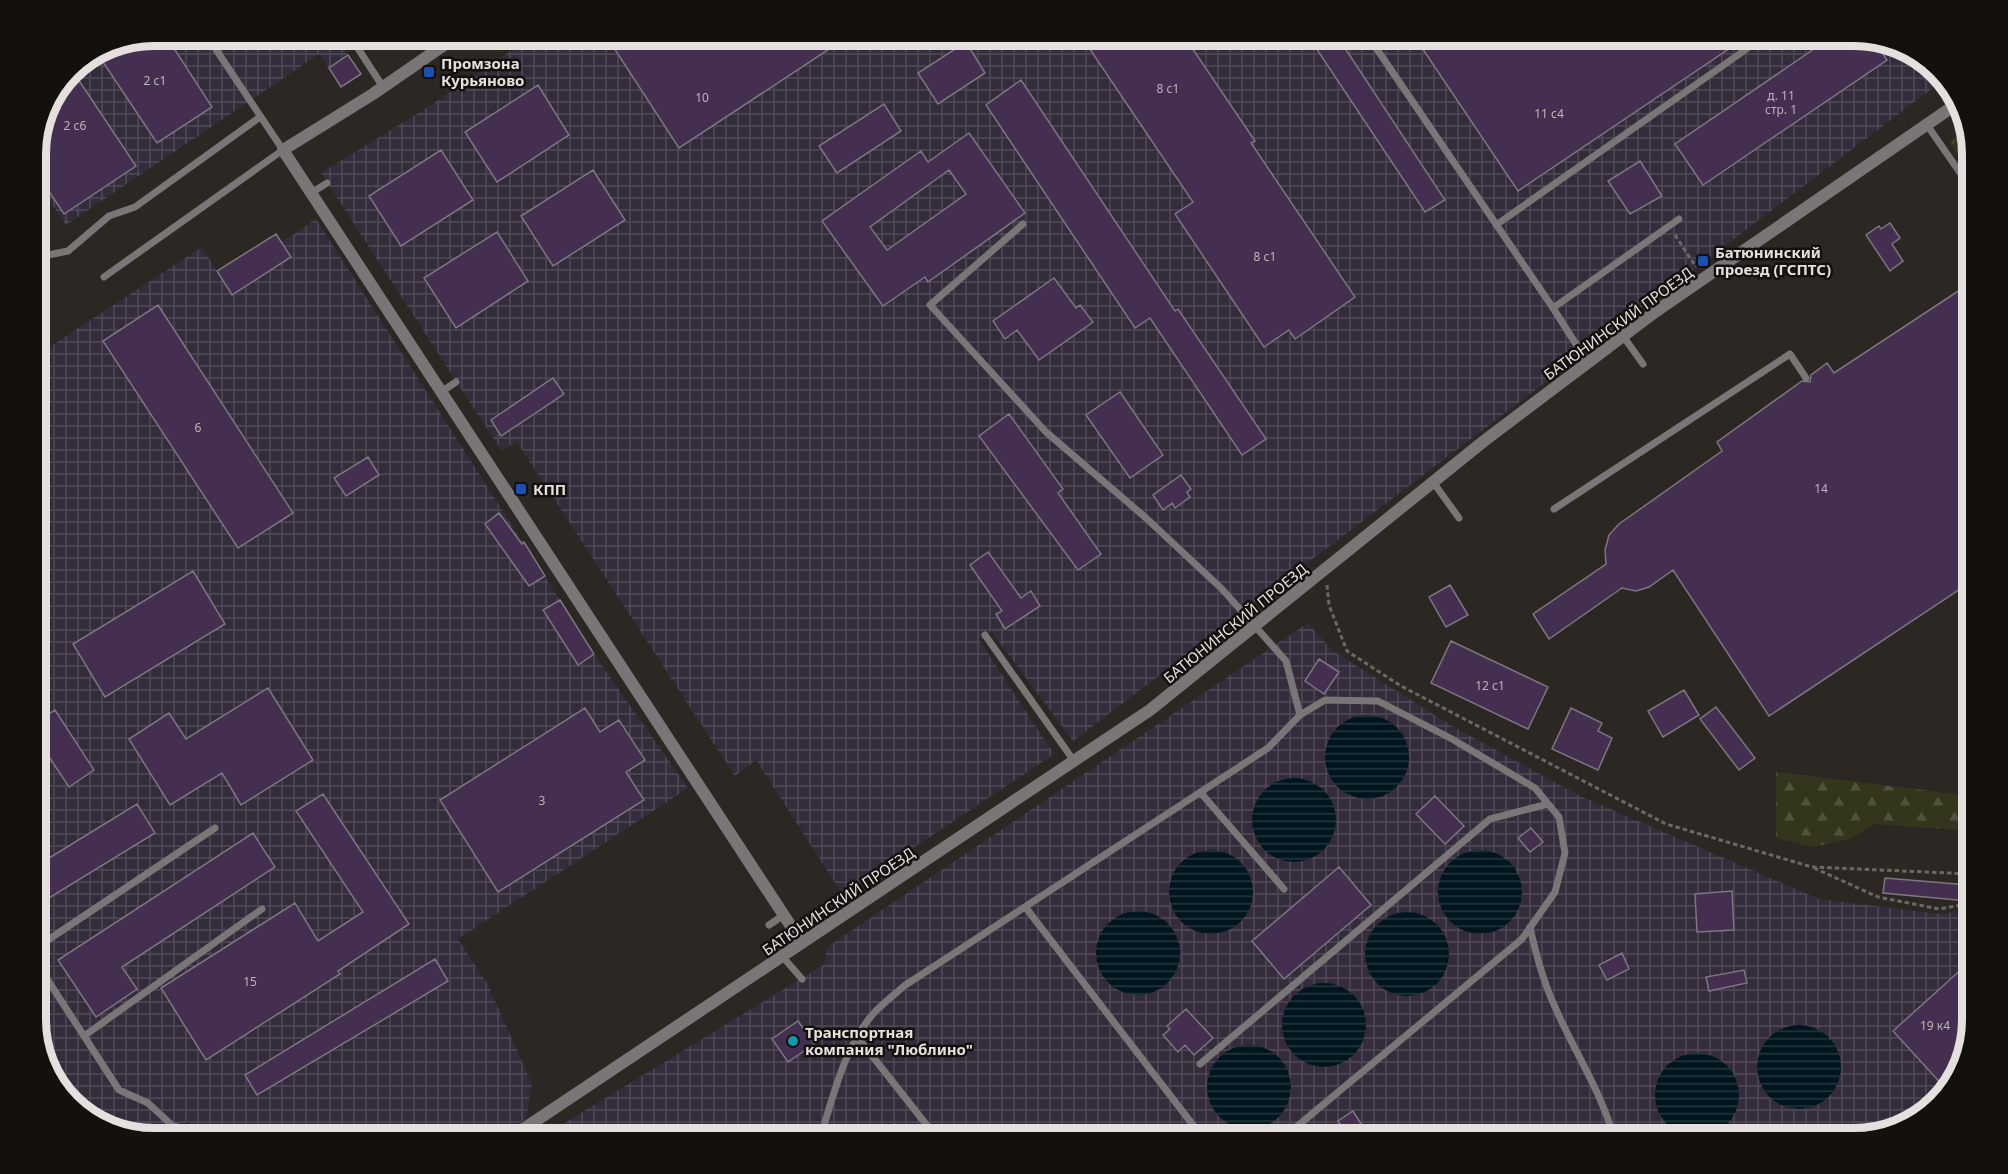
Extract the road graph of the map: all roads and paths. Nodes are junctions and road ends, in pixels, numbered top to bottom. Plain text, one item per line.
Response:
1 (214, 46) edge
2 (361, 46) edge
3 (442, 46) edge
4 (1375, 46) edge
5 (1751, 46) edge
6 (358, 48) joint
7 (383, 87) junction
8 (1951, 108) edge
9 (260, 117) junction
10 (1927, 125) junction
11 (283, 150) junction
12 (1961, 174) edge
13 (327, 183) dead end
14 (311, 193) junction
15 (1679, 219) dead end
16 (1023, 224) dead end
17 (1496, 225) junction
18 (1669, 226) junction
19 (47, 255) edge
20 (104, 277) dead end
21 (1704, 278) junction
22 (1553, 308) junction
23 (1623, 336) junction
24 (1588, 363) junction
25 (1643, 364) dead end
26 (1806, 378) dead end
27 (456, 382) dead end
28 (441, 392) junction
29 (1433, 482) junction
30 (1554, 509) dead end
31 (1459, 518) dead end
32 (1326, 569) junction
33 (1254, 627) junction
34 (985, 635) dead end
35 (1300, 715) junction
36 (1074, 761) junction
37 (1200, 792) junction
38 (1548, 804) junction
39 (215, 828) dead end
40 (1812, 867) junction
41 (1962, 874) edge
42 (1284, 889) dead end
43 (1962, 905) edge
44 (1026, 908) junction
45 (262, 909) dead end
46 (784, 915) junction
47 (769, 925) dead end
48 (1530, 927) junction
49 (47, 941) edge
50 (802, 943) junction
51 (782, 956) junction
52 (47, 979) edge
53 (802, 979) dead end
54 (84, 1036) junction
55 (858, 1038) junction
56 (1200, 1064) dead end
57 (174, 1127) edge
58 (533, 1127) edge
59 (824, 1127) edge
60 (928, 1127) edge
61 (1195, 1127) edge
62 (1296, 1127) edge
63 (1611, 1127) edge

1 - 9 lane
2 - 6 lane
3 - 7 street
4 - 17 lane
5 - 17 lane
6 - 7 lane
7 - 11 street
8 - 10 street, БАТЮНИНСКИЙ ПРОЕЗД
9 - 11 lane
9 - 19 lane
10 - 12 lane
10 - 21 street, БАТЮНИНСКИЙ ПРОЕЗД
11 - 14 street
11 - 20 lane
13 - 14 lane
14 - 28 street
15 - 18 lane
16 - 33 lane
17 - 22 lane
18 - 21 path
18 - 22 lane
21 - 23 street, БАТЮНИНСКИЙ ПРОЕЗД
22 - 24 lane
23 - 24 street, БАТЮНИНСКИЙ ПРОЕЗД
23 - 25 lane
24 - 29 street, БАТЮНИНСКИЙ ПРОЕЗД
26 - 30 lane
27 - 28 lane
28 - 46 street
29 - 31 lane
29 - 32 street, БАТЮНИНСКИЙ ПРОЕЗД
32 - 33 street, БАТЮНИНСКИЙ ПРОЕЗД
32 - 40 path
33 - 35 lane
33 - 36 street, БАТЮНИНСКИЙ ПРОЕЗД
34 - 36 lane
35 - 37 lane
35 - 38 lane
36 - 50 street, БАТЮНИНСКИЙ ПРОЕЗД
37 - 42 lane
37 - 44 lane
38 - 48 lane
38 - 56 lane
39 - 49 lane
40 - 41 path
40 - 43 path
44 - 55 lane
44 - 61 lane
45 - 54 lane
46 - 47 lane
46 - 50 street
48 - 62 lane
48 - 63 lane
50 - 51 street, БАТЮНИНСКИЙ ПРОЕЗД
51 - 53 lane
51 - 58 street, БАТЮНИНСКИЙ ПРОЕЗД
52 - 54 lane
54 - 57 lane
55 - 59 lane
55 - 60 lane

